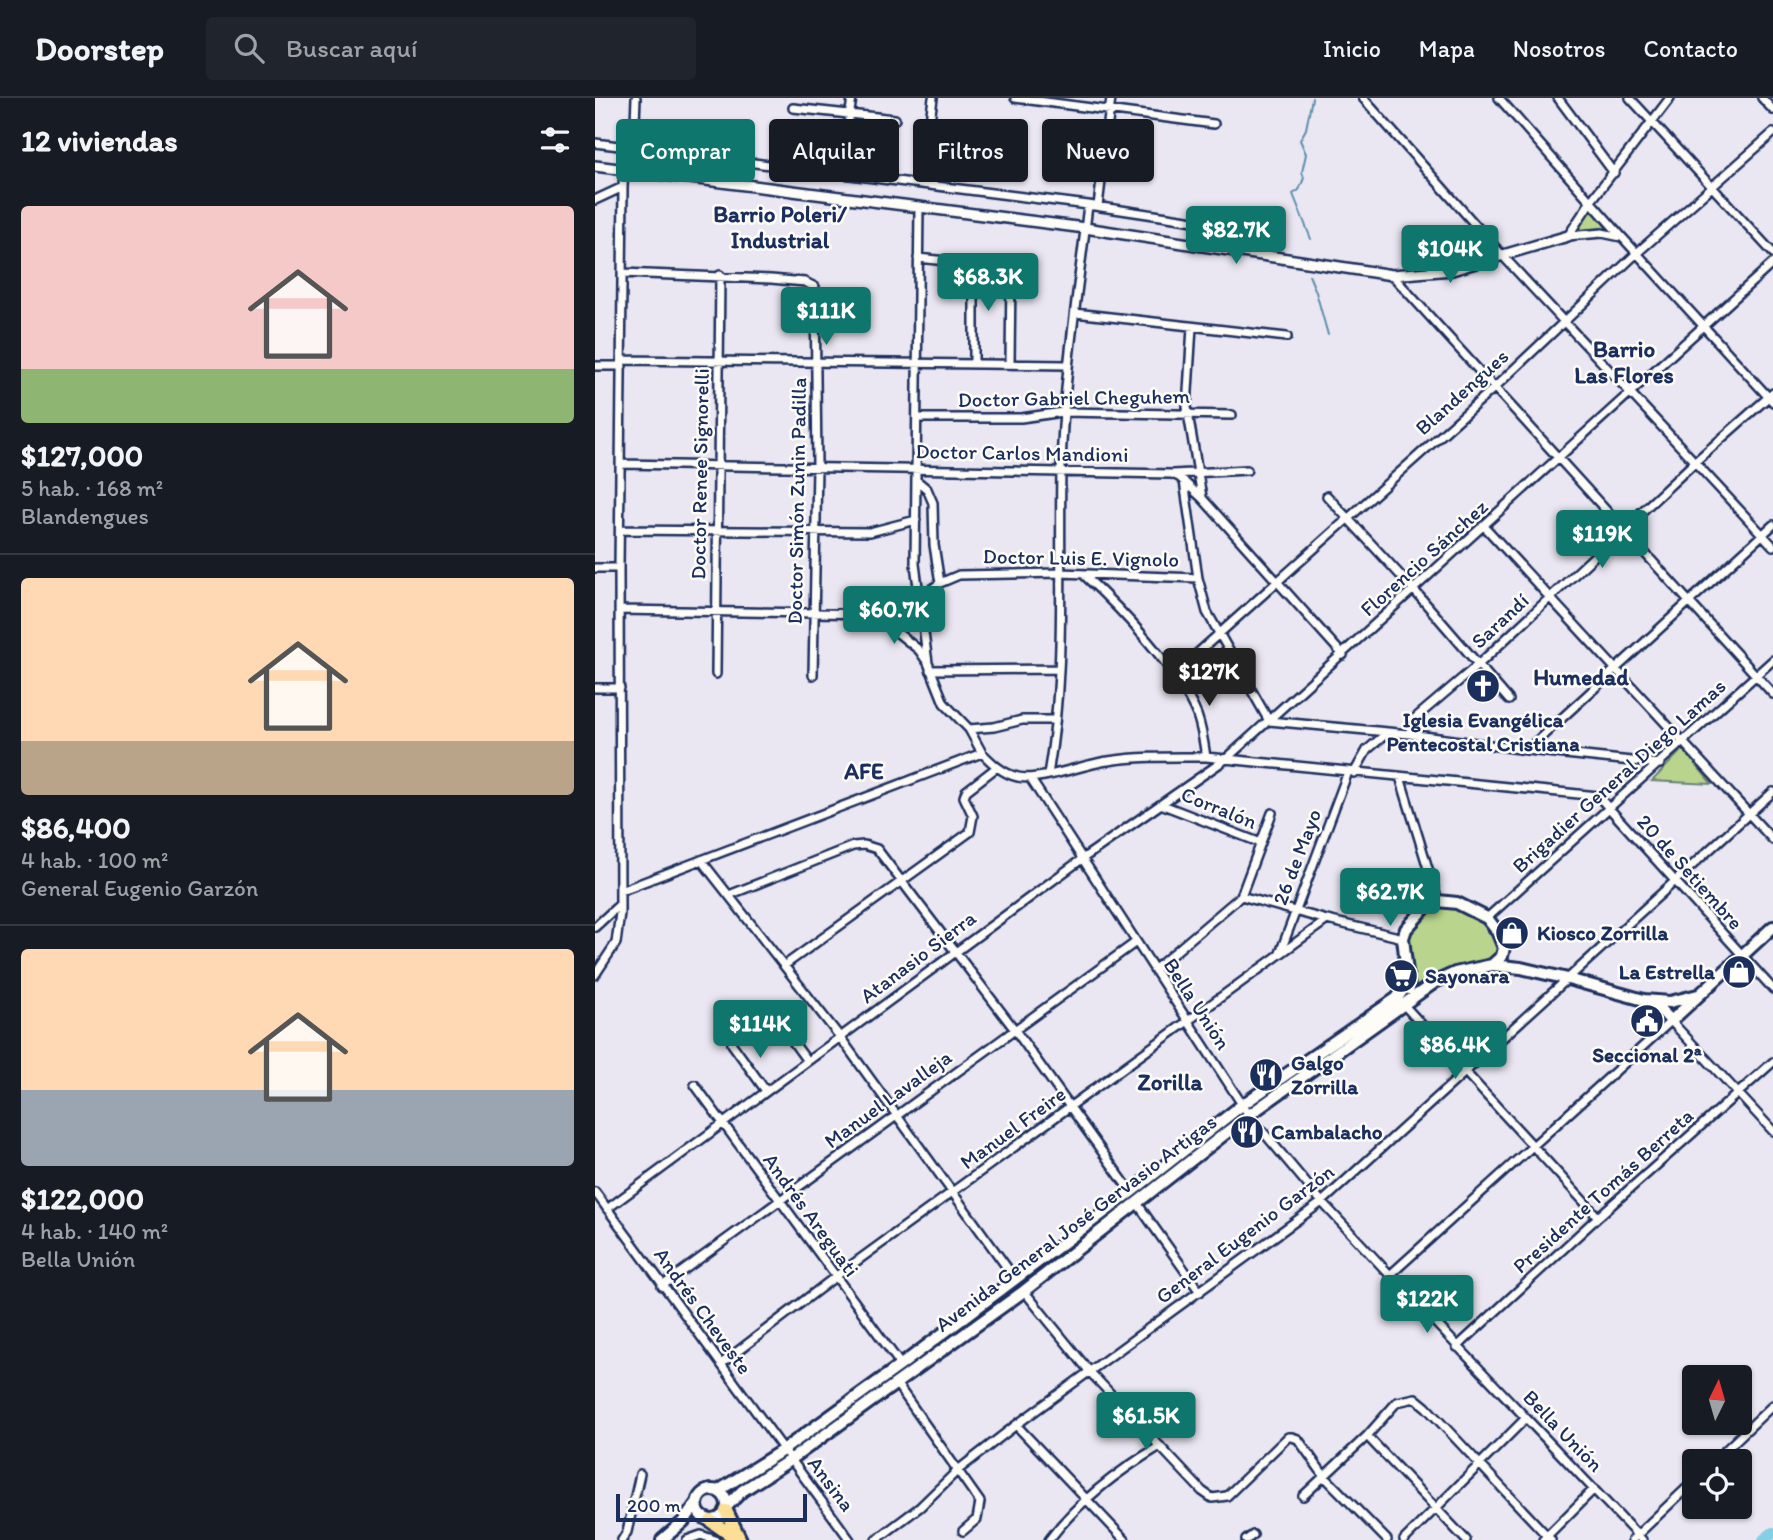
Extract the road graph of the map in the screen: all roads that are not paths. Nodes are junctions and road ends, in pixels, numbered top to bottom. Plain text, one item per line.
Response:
1 (636, 98) edge
2 (852, 98) edge
3 (933, 98) edge
4 (1015, 98) edge
5 (1111, 98) edge
6 (1363, 98) edge
7 (1499, 98) edge
8 (1557, 98) edge
9 (1630, 98) edge
10 (1670, 98) edge
11 (1762, 98) edge
12 (793, 108) dead end
13 (1110, 110) junction
14 (1773, 110) edge
15 (849, 114) junction
16 (635, 119) edge
17 (848, 119) edge
18 (887, 119) edge
19 (1652, 122) junction
20 (1214, 124) dead end
21 (1773, 133) edge
22 (595, 143) edge
23 (616, 145) edge
24 (595, 166) edge
25 (616, 168) edge
26 (1614, 173) junction
27 (899, 180) edge
28 (623, 182) edge
29 (725, 182) edge
30 (922, 183) junction
31 (1712, 186) junction
32 (623, 187) junction
33 (595, 200) edge
34 (1591, 201) junction
35 (1088, 205) junction
36 (1098, 206) junction
37 (919, 207) junction
38 (1085, 228) junction
39 (1247, 229) dead end
40 (1568, 236) junction
41 (1622, 237) junction
42 (1638, 253) junction
43 (1773, 253) edge
44 (1502, 255) junction
45 (918, 258) junction
46 (1773, 263) edge
47 (974, 264) junction
48 (622, 273) junction
49 (720, 275) junction
50 (1392, 275) junction
51 (1075, 313) junction
52 (1565, 320) junction
53 (1704, 324) junction
54 (1192, 327) junction
55 (1287, 337) dead end
56 (719, 361) junction
57 (816, 361) junction
58 (916, 362) junction
59 (974, 362) junction
60 (622, 363) junction
61 (1010, 363) junction
62 (1067, 365) junction
63 (595, 366) edge
64 (1494, 388) junction
65 (1631, 392) junction
66 (1772, 397) edge
67 (1063, 412) junction
68 (1188, 412) junction
69 (1232, 415) dead end
70 (917, 418) junction
71 (1558, 459) junction
72 (1696, 461) junction
73 (621, 464) junction
74 (718, 466) junction
75 (817, 467) junction
76 (916, 469) junction
77 (1247, 470) dead end
78 (1061, 471) junction
79 (1198, 472) junction
80 (1172, 474) junction
81 (916, 480) junction
82 (1184, 481) junction
83 (1327, 496) dead end
84 (1202, 498) junction
85 (1347, 518) junction
86 (916, 520) junction
87 (1773, 525) edge
88 (1484, 526) junction
89 (620, 530) junction
90 (1624, 530) junction
91 (717, 531) junction
92 (815, 532) junction
93 (1762, 535) junction
94 (1773, 546) edge
95 (595, 568) edge
96 (619, 568) junction
97 (1060, 573) junction
98 (1084, 575) junction
99 (1198, 578) junction
100 (1277, 580) junction
101 (940, 583) junction
102 (1414, 590) junction
103 (1551, 598) junction
104 (918, 599) junction
105 (1689, 602) junction
106 (619, 610) junction
107 (716, 611) junction
108 (814, 612) junction
109 (874, 614) junction
110 (1220, 633) junction
111 (1343, 655) junction
112 (1773, 660) edge
113 (1479, 664) junction
114 (929, 666) junction
115 (1058, 669) junction
116 (1615, 669) junction
117 (716, 674) dead end
118 (813, 675) dead end
119 (1173, 675) junction
120 (1756, 676) junction
121 (595, 688) edge
122 (620, 688) junction
123 (1773, 694) edge
124 (1509, 700) dead end
125 (1055, 720) junction
126 (1269, 721) junction
127 (969, 729) junction
128 (1387, 733) junction
129 (1409, 734) junction
130 (1683, 742) junction
131 (1527, 750) junction
132 (982, 753) junction
133 (1206, 757) junction
134 (1226, 759) junction
135 (1660, 764) junction
136 (997, 767) junction
137 (1351, 773) junction
138 (1048, 774) junction
139 (1030, 778) junction
140 (1400, 778) junction
141 (1773, 792) edge
142 (1163, 804) junction
143 (1610, 808) junction
144 (1272, 813) dead end
145 (1749, 814) junction
146 (1773, 840) edge
147 (1261, 844) junction
148 (1082, 859) junction
149 (701, 860) junction
150 (902, 881) junction
151 (1674, 882) junction
152 (620, 891) junction
153 (729, 895) junction
154 (1241, 896) junction
155 (1437, 901) junction
156 (620, 909) junction
157 (1295, 911) junction
158 (1487, 918) junction
159 (1327, 920) junction
160 (595, 927) edge
161 (1773, 927) edge
162 (1403, 938) junction
163 (1136, 942) junction
164 (1504, 948) junction
165 (956, 951) junction
166 (1279, 954) junction
167 (1742, 955) junction
168 (785, 965) junction
169 (1492, 965) junction
170 (1521, 968) junction
171 (1154, 970) junction
172 (595, 975) edge
173 (1568, 979) junction
174 (1407, 984) junction
175 (1773, 989) edge
176 (1419, 994) junction
177 (1698, 995) junction
178 (1644, 1000) junction
179 (1400, 1001) junction
180 (770, 1010) dead end
181 (1671, 1021) junction
182 (1188, 1022) junction
183 (1015, 1030) junction
184 (840, 1037) junction
185 (732, 1044) dead end
186 (807, 1061) junction
187 (1773, 1062) edge
188 (1464, 1071) junction
189 (695, 1085) dead end
190 (766, 1091) junction
191 (1738, 1093) junction
192 (1242, 1105) junction
193 (1070, 1108) junction
194 (897, 1114) junction
195 (1249, 1115) junction
196 (723, 1124) junction
197 (1773, 1131) edge
198 (1534, 1145) junction
199 (595, 1192) edge
200 (1131, 1192) junction
201 (954, 1193) junction
202 (778, 1199) junction
203 (1322, 1202) junction
204 (1137, 1203) junction
205 (607, 1209) junction
206 (1598, 1217) junction
207 (1390, 1275) junction
208 (835, 1277) junction
209 (1016, 1280) junction
210 (662, 1286) junction
211 (1024, 1291) junction
212 (1200, 1292) junction
213 (1457, 1347) junction
214 (720, 1364) junction
215 (901, 1365) junction
216 (1090, 1372) junction
217 (896, 1384) junction
218 (1773, 1405) edge
219 (1526, 1418) junction
220 (1016, 1425) junction
221 (1367, 1436) junction
222 (1160, 1446) junction
223 (1727, 1449) edge
224 (783, 1450) junction
225 (790, 1460) junction
226 (1480, 1464) junction
227 (958, 1470) junction
228 (640, 1474) dead end
229 (1325, 1477) junction
230 (1594, 1489) junction
231 (718, 1491) junction
232 (1682, 1493) edge
233 (1303, 1496) dead end
234 (1085, 1499) junction
235 (696, 1504) junction
236 (727, 1508) junction
237 (1436, 1508) junction
238 (708, 1520) junction
239 (963, 1531) dead end
240 (673, 1532) junction
241 (711, 1538) edge
242 (1637, 1538) edge
243 (1547, 1539) edge
244 (622, 1540) edge
245 (662, 1540) edge
246 (687, 1540) edge
247 (739, 1540) edge
248 (850, 1540) edge
249 (876, 1540) edge
250 (1049, 1540) edge
251 (1125, 1540) edge
252 (1387, 1540) edge
253 (1404, 1540) edge
254 (1467, 1540) edge

1 - 16 street
2 - 15 street
3 - 30 street
4 - 13 street
5 - 13 street
6 - 44 street
7 - 34 street
8 - 26 street
9 - 19 street
10 - 19 street
11 - 14 street
12 - 15 street
13 - 20 street
13 - 36 street
15 - 17 street
15 - 18 street
19 - 26 street
19 - 31 street
21 - 31 street, Blandengues
22 - 23 street
24 - 25 street
26 - 34 street
27 - 30 street
28 - 32 street
29 - 37 street
30 - 35 street
31 - 42 street, Blandengues
31 - 43 street
32 - 33 street
32 - 48 street
34 - 40 street
34 - 41 street
35 - 36 street
35 - 38 street
36 - 39 street
37 - 38 street
37 - 45 street
38 - 50 street
38 - 51 street
40 - 41 street
40 - 44 street
41 - 42 street
42 - 52 street, Blandengues
42 - 53 street
44 - 50 street
44 - 52 street
45 - 47 street
45 - 58 street
46 - 53 street, Florencio Sánchez
47 - 59 street
47 - 61 street
48 - 49 street
48 - 60 street
49 - 56 street, Doctor Renee Signorelli
49 - 57 street, Doctor Simón Zunin Padilla
50 - 64 street
51 - 54 street
51 - 62 street
52 - 64 street, Blandengues
52 - 65 street
53 - 65 street, Florencio Sánchez
53 - 66 street
54 - 55 street
54 - 68 street
56 - 57 street
56 - 60 street
56 - 74 street, Doctor Renee Signorelli
57 - 58 street
57 - 75 street, Doctor Simón Zunin Padilla
58 - 59 street
58 - 70 street
59 - 61 street
60 - 63 street
60 - 73 street
61 - 62 street
62 - 67 street
64 - 71 street
64 - 85 street, Blandengues
65 - 71 street, Florencio Sánchez
65 - 72 street
66 - 72 street, Sarandí
67 - 68 street, Doctor Gabriel Cheguhem
67 - 70 street, Doctor Gabriel Cheguhem
67 - 78 street
68 - 69 street, Doctor Gabriel Cheguhem
68 - 79 street
70 - 76 street
71 - 88 street, Florencio Sánchez
71 - 90 street
72 - 90 street, Sarandí
72 - 93 street
73 - 74 street, Doctor Carlos Mandioni
73 - 89 street
74 - 75 street, Doctor Carlos Mandioni
74 - 91 street, Doctor Renee Signorelli
75 - 76 street, Doctor Carlos Mandioni
75 - 92 street, Doctor Simón Zunin Padilla
76 - 78 street, Doctor Carlos Mandioni
76 - 81 street
77 - 79 street
78 - 80 street, Doctor Carlos Mandioni
78 - 97 street
79 - 80 street
79 - 84 street
80 - 82 street, Doctor Carlos Mandioni
81 - 86 street
81 - 101 street
82 - 84 street, Doctor Carlos Mandioni
82 - 99 street
83 - 85 street
84 - 100 street, Doctor Carlos Mandioni
85 - 100 street, Blandengues
85 - 102 street
86 - 92 street
86 - 104 street
87 - 93 street
88 - 102 street, Florencio Sánchez
88 - 103 street
89 - 91 street
89 - 96 street
90 - 103 street, Sarandí
90 - 105 street
91 - 92 street
91 - 107 street, Doctor Renee Signorelli
92 - 108 street, Doctor Simón Zunin Padilla
93 - 94 street
93 - 105 street
95 - 96 street
96 - 106 street
97 - 98 street, Doctor Luis E. Vignolo
97 - 101 street, Doctor Luis E. Vignolo
97 - 115 street
98 - 99 street, Doctor Luis E. Vignolo
98 - 119 street
99 - 110 street, Doctor Luis E. Vignolo
100 - 110 street, Blandengues
100 - 111 street, Doctor Carlos Mandioni
101 - 104 street, Doctor Luis E. Vignolo
102 - 111 street, Florencio Sánchez
102 - 113 street
103 - 113 street, Sarandí
103 - 116 street
104 - 109 street, Doctor Luis E. Vignolo
104 - 114 street
105 - 116 street
105 - 120 street
106 - 107 street, Doctor Luis E. Vignolo
106 - 122 street
107 - 108 street, Doctor Luis E. Vignolo
107 - 117 street, Doctor Renee Signorelli
108 - 109 street, Doctor Luis E. Vignolo
108 - 118 street, Doctor Simón Zunin Padilla
109 - 114 street
110 - 119 street, Blandengues
110 - 126 street, Doctor Luis E. Vignolo
111 - 126 street, Florencio Sánchez
112 - 120 street, Brigadier General Diego Lamas
113 - 124 street
113 - 129 street, Sarandí
114 - 115 street
114 - 127 street
115 - 125 street
116 - 130 street
116 - 131 street
119 - 133 street
120 - 123 street
120 - 130 street, Brigadier General Diego Lamas
121 - 122 street
122 - 152 street
125 - 127 street
125 - 138 street
126 - 128 street
126 - 134 street, Florencio Sánchez
127 - 132 street
128 - 129 street
128 - 137 street, 26 de Mayo
129 - 131 street
130 - 135 street, Brigadier General Diego Lamas
130 - 145 street
131 - 135 street
132 - 136 street
132 - 149 street
133 - 134 street
133 - 138 street
134 - 137 street
134 - 142 street, Florencio Sánchez
135 - 143 street, Brigadier General Diego Lamas
136 - 139 street
136 - 150 street
137 - 140 street
137 - 157 street, 26 de Mayo
138 - 139 street
139 - 148 street, Bella Unión
140 - 143 street
140 - 155 street
141 - 145 street, General Eugenio Garzón
142 - 147 street, Corralón
142 - 148 street, Florencio Sánchez
143 - 151 street, 20 de Setiembre
143 - 158 street, Brigadier General Diego Lamas
144 - 147 street
145 - 146 street
145 - 151 street, General Eugenio Garzón
147 - 154 street
148 - 163 street, Bella Unión
148 - 165 street, Atanasio Sierra
149 - 152 street
149 - 153 street
150 - 153 street
150 - 165 street
150 - 168 street
151 - 167 street, 20 de Setiembre
151 - 173 street, General Eugenio Garzón
152 - 156 street
153 - 168 street
154 - 157 street
154 - 171 street
155 - 158 main road
155 - 162 main road
156 - 160 street
156 - 172 street
157 - 159 street
157 - 166 street, 26 de Mayo
158 - 164 main road
159 - 162 street
159 - 166 street, Manuel Freire
161 - 167 main road
162 - 174 main road
163 - 171 street, Bella Unión
163 - 183 street, Manuel Lavalleja
164 - 169 main road
164 - 170 main road
165 - 183 street
165 - 184 street, Atanasio Sierra
166 - 182 street, Manuel Freire
167 - 175 street, 20 de Setiembre
167 - 177 main road
168 - 184 street
169 - 170 main road, Avenida General José Gervasio Artigas
169 - 176 main road, Avenida General José Gervasio Artigas
170 - 173 main road, Avenida General José Gervasio Artigas
171 - 182 street, Bella Unión
173 - 178 main road, Avenida General José Gervasio Artigas
173 - 188 street, General Eugenio Garzón
174 - 176 main road
174 - 179 main road, Avenida General José Gervasio Artigas
176 - 179 main road, Avenida General José Gervasio Artigas
177 - 178 main road
177 - 181 main road
178 - 181 main road
179 - 188 street
179 - 192 main road, Avenida General José Gervasio Artigas
179 - 195 main road, Avenida General José Gervasio Artigas
180 - 186 street
181 - 191 street
181 - 198 street
182 - 192 street, Bella Unión
182 - 193 street, Manuel Freire
183 - 193 street
183 - 194 street, Manuel Lavalleja
184 - 186 street, Atanasio Sierra
184 - 194 street
185 - 190 street
186 - 190 street, Atanasio Sierra
187 - 191 street, Presidente Tomás Berreta
188 - 198 street
188 - 203 street, General Eugenio Garzón
189 - 196 street, Andrés Areguati
190 - 196 street, Atanasio Sierra
191 - 197 street
191 - 206 street, Presidente Tomás Berreta
192 - 195 street, Bella Unión
192 - 200 main road, Avenida General José Gervasio Artigas
193 - 200 street
193 - 201 street, Manuel Freire
194 - 201 street
194 - 202 street, Manuel Lavalleja
195 - 203 street, Bella Unión
195 - 204 main road, Avenida General José Gervasio Artigas
196 - 202 street, Andrés Areguati
196 - 205 street, Atanasio Sierra
198 - 206 street
198 - 207 street
199 - 205 street, Andrés Cheveste
200 - 209 main road, Avenida General José Gervasio Artigas
201 - 208 street, Manuel Freire
201 - 209 street
202 - 208 street, Andrés Areguati
202 - 210 street, Manuel Lavalleja
203 - 207 street, Bella Unión
203 - 212 street, General Eugenio Garzón
204 - 211 main road, Avenida General José Gervasio Artigas
204 - 212 street
205 - 210 street, Andrés Cheveste
206 - 213 street, Presidente Tomás Berreta
207 - 213 street, Bella Unión
208 - 214 street, Manuel Freire
208 - 215 street, Andrés Areguati
209 - 215 main road, Avenida General José Gervasio Artigas
210 - 214 street, Andrés Cheveste
211 - 216 street
211 - 217 main road, Avenida General José Gervasio Artigas
212 - 216 street, General Eugenio Garzón
213 - 219 street, Bella Unión
214 - 224 street, Andrés Cheveste
215 - 224 main road, Avenida General José Gervasio Artigas
216 - 220 street, General Eugenio Garzón
216 - 222 street
217 - 225 main road, Avenida General José Gervasio Artigas
217 - 227 street
218 - 223 street
219 - 226 street
219 - 230 street, Bella Unión
220 - 227 street, General Eugenio Garzón
220 - 234 street
221 - 226 street
221 - 229 street
221 - 237 street
222 - 229 street
222 - 234 street
224 - 225 street, Ansina
224 - 231 main road, Avenida General José Gervasio Artigas
225 - 236 main road, Avenida General José Gervasio Artigas
225 - 248 street, Ansina
226 - 237 street
226 - 243 street
227 - 239 street
227 - 249 street, General Eugenio Garzón
228 - 244 street
229 - 233 street
229 - 252 street
230 - 242 street, Bella Unión
230 - 243 street
231 - 235 main road
231 - 236 main road
232 - 242 street
234 - 250 street
234 - 251 street
235 - 238 main road
235 - 240 main road
236 - 238 main road
236 - 247 main road
237 - 253 street
237 - 254 street
238 - 240 main road
238 - 247 main road
240 - 245 main road
241 - 246 street

